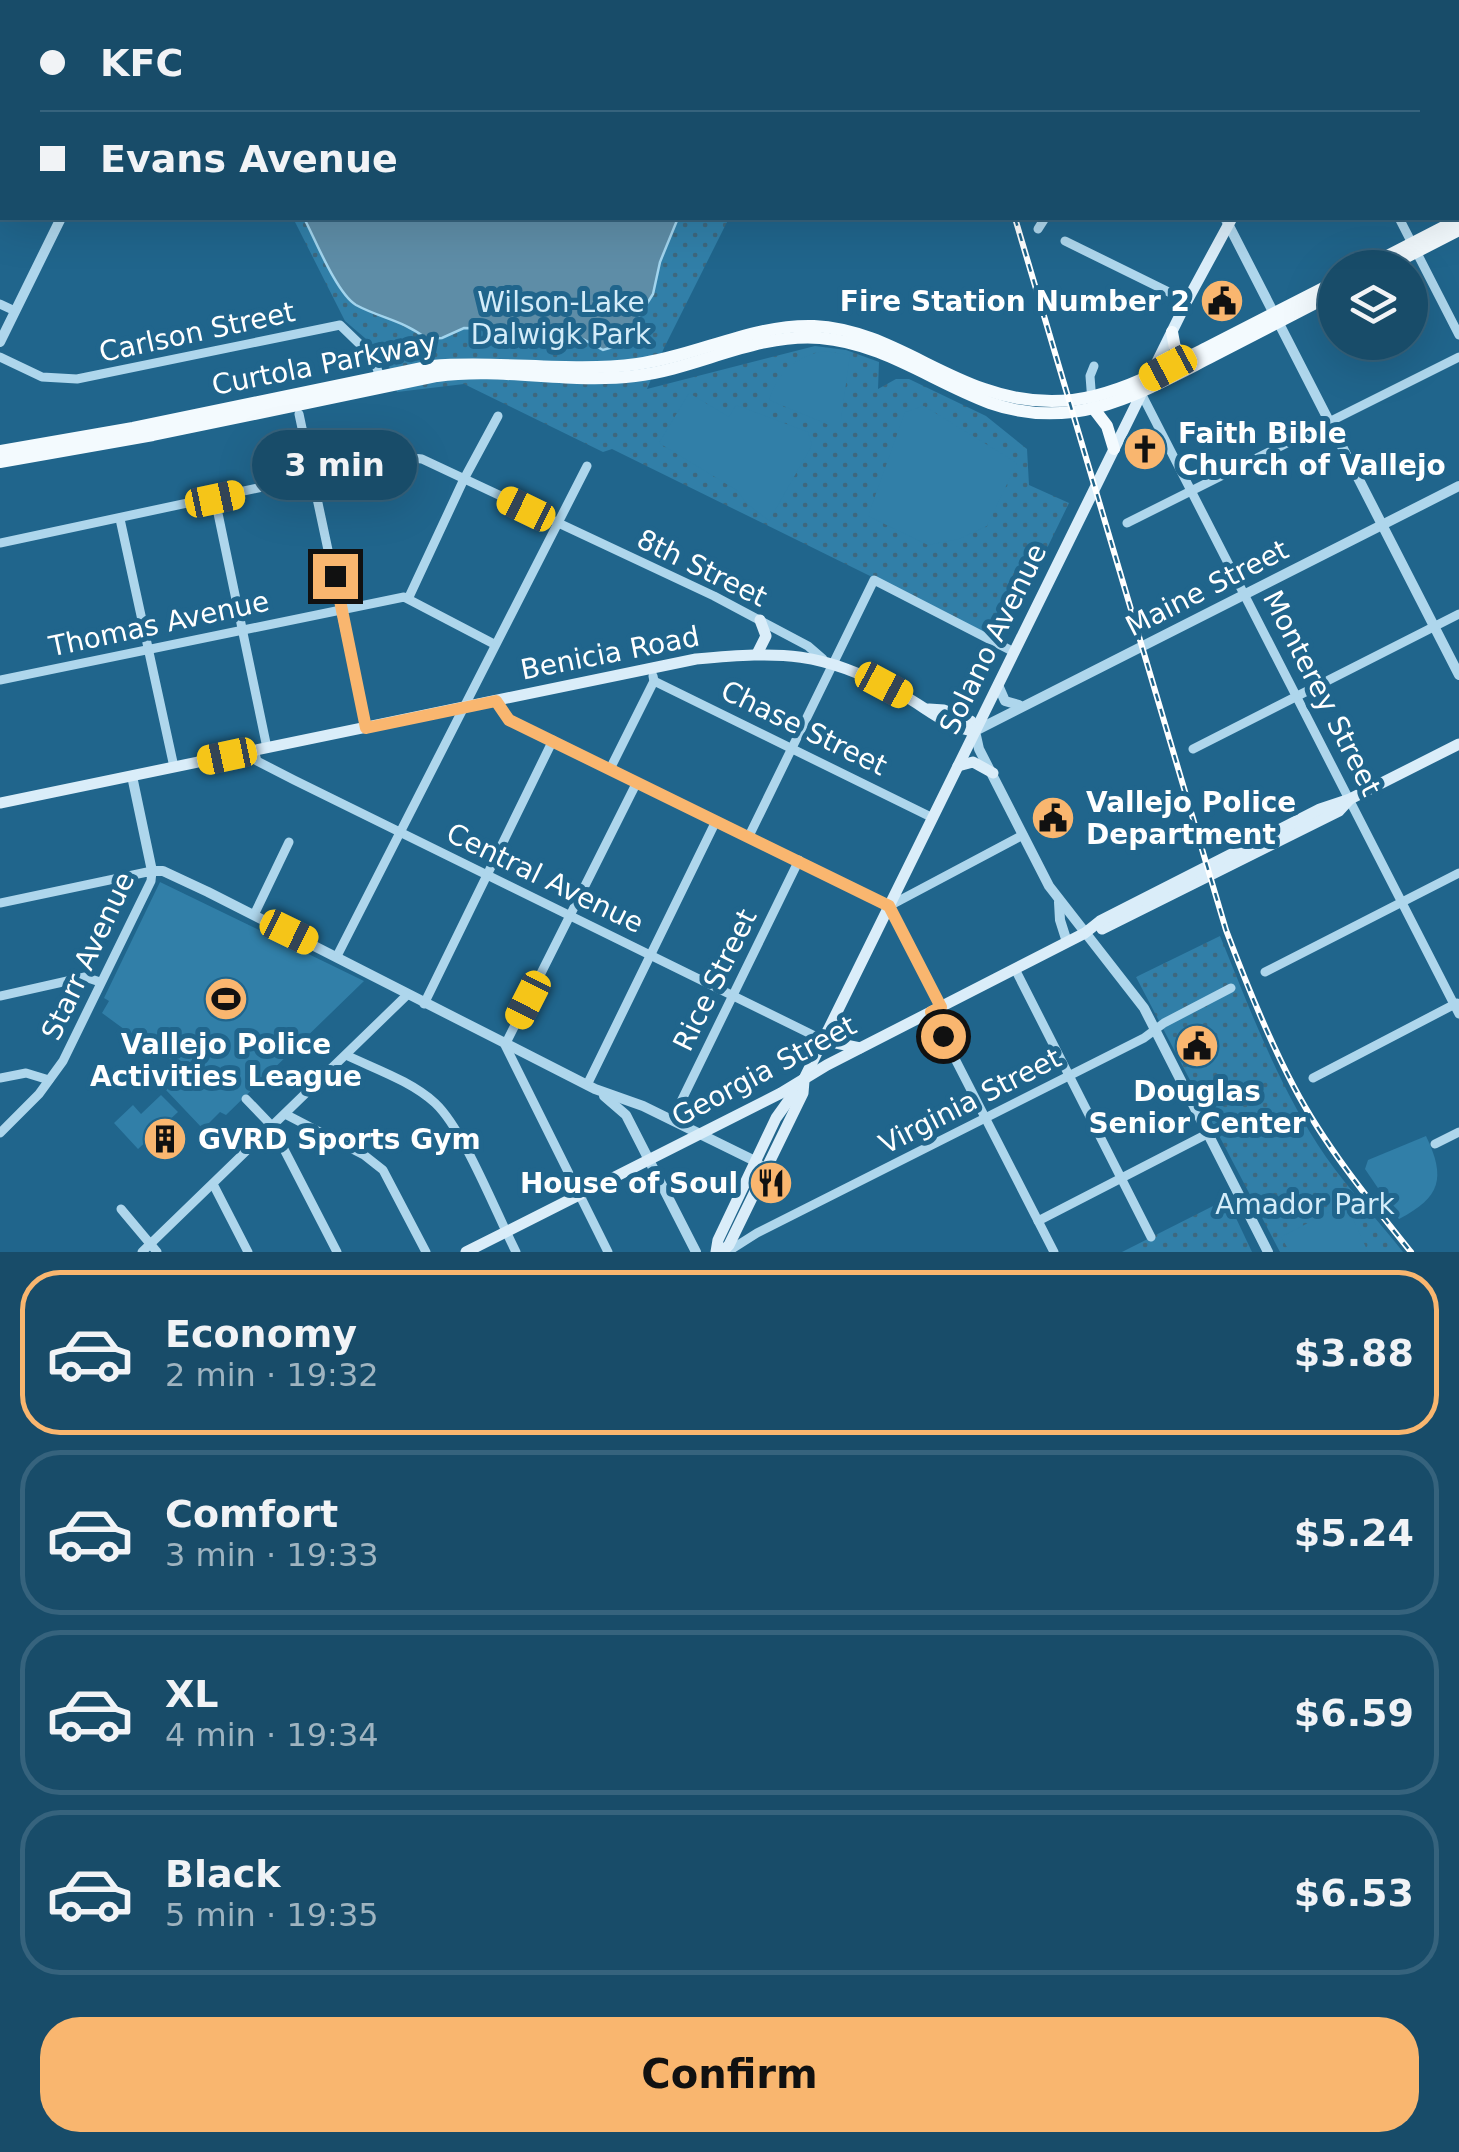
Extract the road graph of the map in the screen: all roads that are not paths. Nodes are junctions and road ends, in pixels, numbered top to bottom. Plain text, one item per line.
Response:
1 (60, 220) edge
2 (1044, 220) edge
3 (1229, 220) edge
4 (1231, 220) edge
5 (1399, 220) edge
6 (1457, 220) edge
7 (1038, 229) dead end
8 (1459, 230) edge
9 (1065, 241) dead end
10 (1414, 247) junction
11 (1407, 250) edge
12 (1410, 250) edge
13 (1318, 293) edge
14 (1187, 301) junction
15 (1318, 301) edge
16 (0, 304) edge
17 (15, 311) junction
18 (1277, 318) junction
19 (1172, 332) junction
20 (1459, 335) edge
21 (0, 342) edge
22 (1192, 355) junction
23 (0, 357) edge
24 (1459, 357) edge
25 (1094, 366) dead end
26 (380, 377) junction
27 (1150, 378) junction
28 (362, 392) junction
29 (1142, 393) junction
30 (1092, 404) junction
31 (300, 414) dead end
32 (498, 416) dead end
33 (1329, 420) junction
34 (1114, 449) junction
35 (0, 451) edge
36 (0, 462) edge
37 (586, 466) dead end
38 (314, 478) junction
39 (464, 479) junction
40 (1459, 486) edge
41 (1192, 490) junction
42 (215, 499) junction
43 (120, 519) junction
44 (1127, 523) dead end
45 (557, 524) junction
46 (1382, 524) junction
47 (0, 543) edge
48 (1246, 594) junction
49 (409, 598) junction
50 (342, 609) junction
51 (1459, 614) edge
52 (760, 620) junction
53 (1434, 627) junction
54 (243, 629) junction
55 (494, 644) junction
56 (148, 648) junction
57 (1014, 652) junction
58 (756, 654) junction
59 (828, 661) junction
60 (653, 675) junction
61 (1459, 675) edge
62 (0, 680) edge
63 (998, 685) junction
64 (1298, 696) junction
65 (496, 701) junction
66 (1026, 705) junction
67 (463, 706) junction
68 (366, 728) junction
69 (975, 730) junction
70 (553, 740) junction
71 (1459, 744) edge
72 (793, 748) junction
73 (261, 749) junction
74 (1192, 749) dead end
75 (958, 766) junction
76 (174, 767) junction
77 (610, 769) junction
78 (993, 773) junction
79 (132, 776) junction
80 (636, 782) junction
81 (1350, 799) junction
82 (0, 804) edge
83 (932, 818) junction
84 (716, 820) junction
85 (400, 832) junction
86 (1024, 835) junction
87 (749, 836) junction
88 (289, 842) dead end
89 (799, 860) junction
90 (152, 871) junction
91 (1459, 873) edge
92 (487, 875) junction
93 (1059, 900) junction
94 (1402, 902) junction
95 (0, 903) edge
96 (889, 906) junction
97 (254, 914) junction
98 (570, 915) junction
99 (1085, 933) junction
100 (1067, 942) junction
101 (651, 955) junction
102 (337, 956) junction
103 (1016, 969) junction
104 (1265, 972) dead end
105 (100, 982) junction
106 (1232, 988) dead end
107 (408, 995) junction
108 (0, 996) edge
109 (732, 996) junction
110 (424, 1004) junction
111 (1457, 1007) edge
112 (936, 1009) junction
113 (1155, 1030) junction
114 (825, 1036) junction
115 (505, 1045) junction
116 (860, 1048) junction
117 (346, 1055) junction
118 (1070, 1076) junction
119 (0, 1078) edge
120 (1313, 1078) dead end
121 (804, 1079) junction
122 (49, 1080) junction
123 (591, 1087) junction
124 (246, 1099) dead end
125 (643, 1106) junction
126 (754, 1107) junction
127 (285, 1114) junction
128 (776, 1118) junction
129 (986, 1119) junction
130 (672, 1120) junction
131 (631, 1123) junction
132 (272, 1126) junction
133 (1459, 1132) edge
134 (0, 1133) edge
135 (1209, 1133) junction
136 (699, 1134) junction
137 (1435, 1144) dead end
138 (650, 1159) junction
139 (755, 1161) junction
140 (766, 1170) junction
141 (1121, 1178) junction
142 (212, 1184) junction
143 (578, 1195) junction
144 (121, 1210) dead end
145 (1038, 1221) junction
146 (506, 1232) junction
147 (1151, 1237) dead end
148 (154, 1247) edge
149 (142, 1252) edge
150 (248, 1252) edge
151 (337, 1252) edge
152 (426, 1252) edge
153 (466, 1252) edge
154 (516, 1252) edge
155 (608, 1252) edge
156 (696, 1252) edge
157 (722, 1252) edge
158 (1054, 1252) edge
159 (1268, 1252) edge

1 - 17 street
2 - 7 street
3 - 14 main road, Solano Avenue
4 - 18 street
5 - 10 street
6 - 10 main road
8 - 10 main road
9 - 14 street
10 - 11 main road
10 - 12 main road
10 - 20 street
13 - 18 main road, Curtola Parkway
14 - 19 main road, Solano Avenue
15 - 18 main road, Curtola Parkway
16 - 17 street
17 - 21 street
18 - 22 main road, Curtola Parkway
18 - 29 main road, Curtola Parkway
18 - 33 street
19 - 22 main road
19 - 27 main road, Solano Avenue
22 - 27 main road, Curtola Parkway
23 - 26 street, Carlson Street
24 - 33 street
25 - 30 street
26 - 28 main road
26 - 30 main road, Curtola Parkway
26 - 35 main road, Curtola Parkway
27 - 29 main road, Solano Avenue
27 - 30 main road, Curtola Parkway
28 - 30 main road, Curtola Parkway
28 - 36 main road, Curtola Parkway
29 - 30 main road, Curtola Parkway
29 - 34 main road, Solano Avenue
29 - 41 street, Monterey Street
30 - 34 main road
31 - 38 street
32 - 39 street
33 - 41 street
33 - 46 street
34 - 57 main road, Solano Avenue
37 - 45 street
38 - 39 street, 8th Street
38 - 42 street, 8th Street
38 - 50 street
39 - 45 street, 8th Street
39 - 49 street
40 - 46 street, Maine Street
41 - 44 street
41 - 48 street, Monterey Street
42 - 43 street, 8th Street
42 - 54 street
43 - 47 street, 8th Street
43 - 56 street
45 - 52 street, 8th Street
45 - 55 street
46 - 48 street, Maine Street
46 - 53 street
48 - 64 street, Monterey Street
48 - 66 street, Maine Street
49 - 50 street, Thomas Avenue
49 - 55 street
50 - 54 street, Thomas Avenue
50 - 68 street
51 - 53 street
52 - 58 main road
52 - 59 street, 8th Street
53 - 61 street
53 - 64 street
54 - 56 street, Thomas Avenue
54 - 73 street
55 - 67 street
56 - 62 street, Thomas Avenue
56 - 76 street
57 - 59 street
57 - 63 main road, Solano Avenue
58 - 59 main road, Benicia Road
58 - 60 main road, Benicia Road
59 - 69 main road, Benicia Road
59 - 72 street
60 - 65 main road, Benicia Road
60 - 72 street, Chase Street
60 - 77 street
63 - 66 street
63 - 69 main road, Solano Avenue
64 - 74 street
64 - 81 street, Monterey Street
65 - 67 main road, Benicia Road
65 - 70 street
66 - 69 street, Maine Street
67 - 68 main road, Benicia Road
67 - 85 street
68 - 73 main road, Benicia Road
69 - 75 main road, Solano Avenue
69 - 78 street
70 - 77 street
70 - 92 street
71 - 81 main road, Georgia Street
72 - 83 street, Chase Street
72 - 87 street
73 - 76 main road, Benicia Road
73 - 85 street, Central Avenue
75 - 78 main road
75 - 83 main road, Solano Avenue
76 - 79 main road, Benicia Road
77 - 80 street
78 - 86 street
79 - 82 main road, Benicia Road
79 - 90 street, Starr Avenue
80 - 84 street
80 - 98 street
81 - 94 street, Monterey Street
81 - 99 main road, Georgia Street
83 - 96 main road, Solano Avenue
84 - 87 street
84 - 101 street
85 - 92 street, Central Avenue
85 - 102 street
86 - 93 street
86 - 96 street
87 - 89 street
88 - 97 street
89 - 96 street
89 - 109 street, Rice Street
90 - 95 street
90 - 97 street
90 - 105 street, Starr Avenue
91 - 94 street
92 - 98 street, Central Avenue
92 - 110 street
93 - 99 street
93 - 100 street
94 - 104 street
94 - 111 street, Monterey Street
96 - 112 street
96 - 114 main road, Solano Avenue
97 - 102 street
98 - 101 street, Central Avenue
98 - 115 street
99 - 100 main road, Georgia Street
99 - 113 street
100 - 103 main road, Georgia Street
101 - 109 street, Central Avenue
101 - 123 street
102 - 107 street
103 - 112 main road, Georgia Street
103 - 118 street
105 - 108 street
105 - 122 street, Starr Avenue
106 - 113 street, Virginia Street
107 - 110 street
107 - 117 street
109 - 114 street, Central Avenue
109 - 130 street, Rice Street
110 - 115 street
111 - 120 street
112 - 116 main road, Georgia Street
112 - 129 street
113 - 118 street, Virginia Street
113 - 135 street
114 - 116 main road
114 - 121 main road, Solano Avenue
115 - 123 street
115 - 143 street
116 - 121 main road, Georgia Street
117 - 127 street
117 - 146 street
118 - 129 street, Virginia Street
118 - 141 street
119 - 122 street
121 - 126 main road, Georgia Street
121 - 128 main road, Solano Avenue
121 - 140 main road, Solano Avenue
122 - 134 street, Starr Avenue
123 - 125 street
123 - 131 street
124 - 132 street
125 - 130 street
125 - 131 street
126 - 128 main road
126 - 136 main road, Georgia Street
127 - 132 street
127 - 152 street
128 - 139 main road, Solano Avenue
129 - 145 street
129 - 157 street, Virginia Street
130 - 136 street
131 - 138 street
132 - 142 street
132 - 151 street
133 - 137 street
135 - 141 street
135 - 159 street
136 - 138 main road, Georgia Street
136 - 139 street
138 - 143 main road, Georgia Street
138 - 156 street
139 - 140 street
139 - 157 main road, Solano Avenue
140 - 157 main road, Solano Avenue
141 - 145 street
141 - 147 street
142 - 148 street
142 - 150 street
143 - 146 main road, Georgia Street
143 - 155 street
144 - 148 street
145 - 158 street
146 - 153 main road, Georgia Street
146 - 154 street
148 - 149 street

